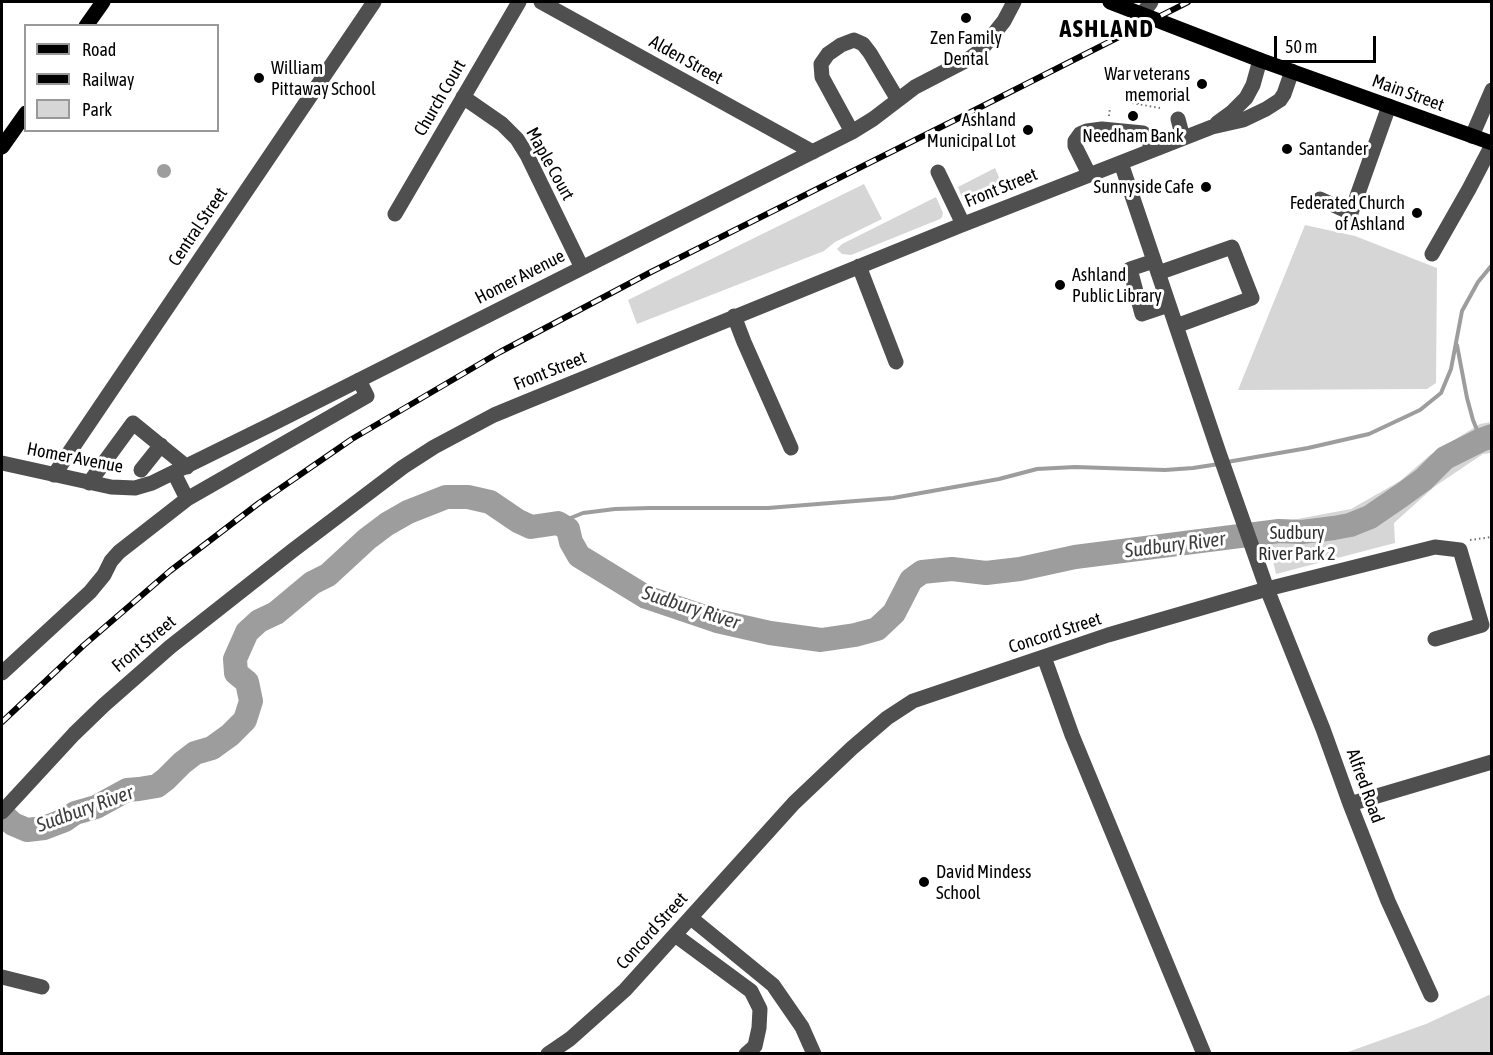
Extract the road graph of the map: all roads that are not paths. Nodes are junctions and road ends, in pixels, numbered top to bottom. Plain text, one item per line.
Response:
1 (103, 2) edge
2 (519, 2) edge
3 (541, 2) edge
4 (1014, 2) edge
5 (1110, 2) edge
6 (371, 3) edge
7 (1146, 8) edge
8 (87, 24) edge
9 (1260, 60) junction
10 (1292, 71) junction
11 (1491, 90) edge
12 (463, 97) junction
13 (898, 100) junction
14 (1389, 106) junction
15 (24, 116) edge
16 (1178, 119) dead end
17 (1212, 127) junction
18 (852, 132) junction
19 (1472, 136) junction
20 (1183, 138) junction
21 (1491, 144) edge
22 (2, 147) edge
23 (1152, 150) junction
24 (813, 152) junction
25 (1121, 163) junction
26 (938, 172) dead end
27 (1089, 174) junction
28 (1320, 199) dead end
29 (395, 214) dead end
30 (963, 224) junction
31 (1432, 254) dead end
32 (859, 266) junction
33 (1156, 267) junction
34 (582, 268) junction
35 (1169, 305) junction
36 (734, 316) junction
37 (1176, 326) junction
38 (896, 362) dead end
39 (359, 380) junction
40 (161, 445) junction
41 (791, 448) dead end
42 (2, 463) edge
43 (141, 470) dead end
44 (180, 470) junction
45 (54, 475) junction
46 (89, 483) junction
47 (187, 499) junction
48 (1267, 589) junction
49 (1487, 623) edge
50 (1435, 639) dead end
51 (1044, 657) junction
52 (2, 673) edge
53 (1491, 762) edge
54 (1350, 804) junction
55 (2, 812) edge
56 (691, 918) junction
57 (675, 935) junction
58 (2, 976) edge
59 (42, 987) dead end
60 (1431, 994) dead end
61 (754, 1051) edge
62 (548, 1053) edge
63 (814, 1053) edge
64 (1204, 1053) edge

1 - 8 main road
2 - 12 street, Church Court
3 - 24 street, Alden Street
4 - 13 street, Homer Avenue
5 - 7 main road, Main Street
6 - 45 street, Central Street
7 - 9 main road, Main Street
9 - 10 main road, Main Street
9 - 17 street, Front Street
10 - 14 main road, Main Street
10 - 17 street, Front Street
11 - 19 street
12 - 29 street, Church Court
12 - 34 street, Maple Court
13 - 18 street, Homer Avenue
13 - 18 street
14 - 19 main road, Main Street
14 - 28 street
15 - 22 main road
16 - 20 street
17 - 20 street, Front Street
18 - 24 street, Homer Avenue
19 - 21 main road, Main Street
20 - 23 street, Front Street
21 - 31 street
23 - 25 street, Front Street
23 - 27 street
24 - 34 street, Homer Avenue
25 - 27 street, Front Street
25 - 33 street
26 - 30 street
27 - 30 street, Front Street
30 - 32 street, Front Street
32 - 36 street, Front Street
32 - 38 street
33 - 35 street
33 - 35 street
33 - 37 street
34 - 39 street, Homer Avenue
35 - 37 street
36 - 41 street
36 - 55 street, Front Street
37 - 48 street
39 - 44 street, Homer Avenue
39 - 47 street
40 - 43 street
40 - 44 street
40 - 46 street
42 - 45 street, Homer Avenue
44 - 46 street, Homer Avenue
44 - 47 street
45 - 46 street, Homer Avenue
47 - 52 street
48 - 49 street, Concord Street
48 - 51 street, Concord Street
48 - 54 street, Alfred Road
49 - 50 street
51 - 56 street, Concord Street
51 - 64 street
53 - 54 street
54 - 60 street, Alfred Road
56 - 57 street, Concord Street
56 - 63 street
57 - 61 street
57 - 62 street, Concord Street
58 - 59 street

